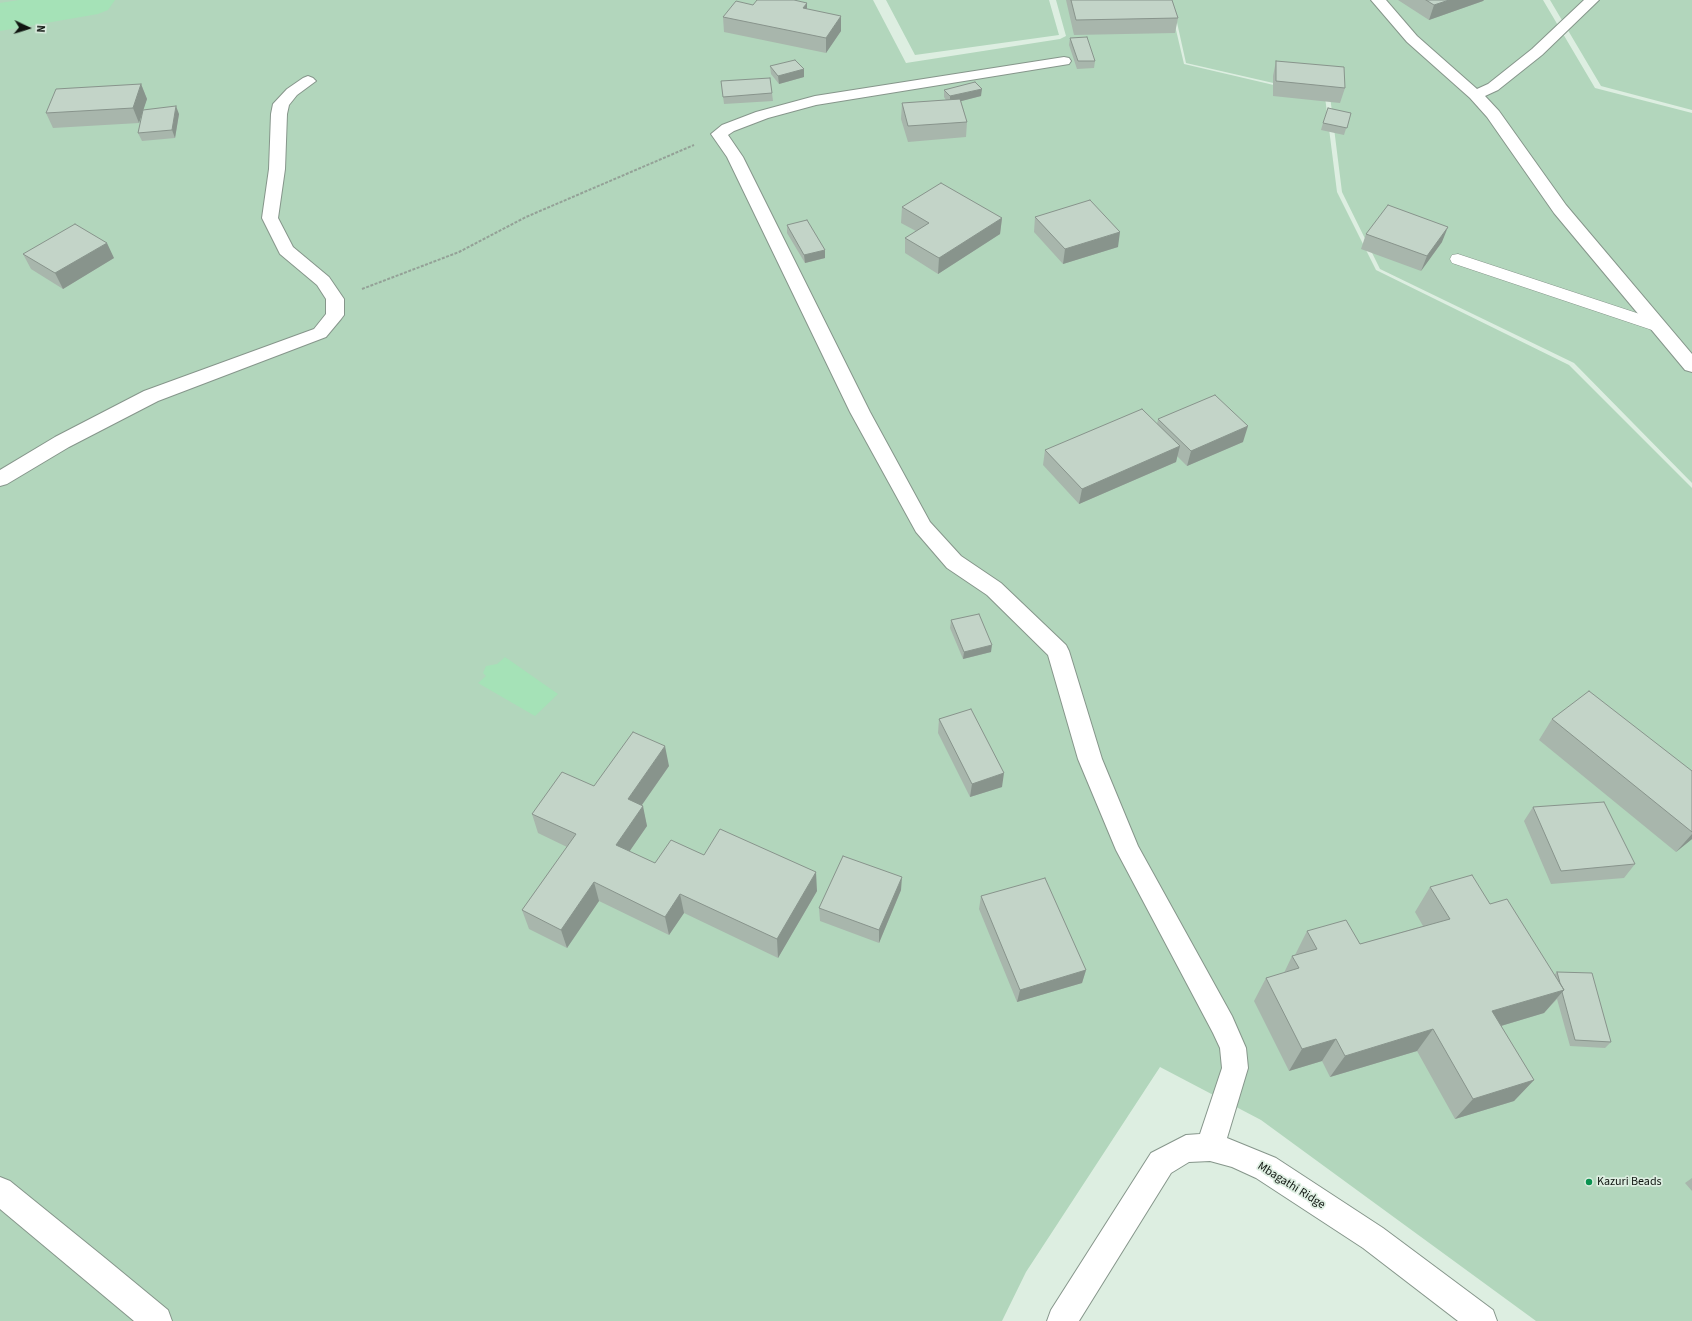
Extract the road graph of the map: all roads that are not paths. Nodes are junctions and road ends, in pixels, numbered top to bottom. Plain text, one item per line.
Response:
1 (1378, 0) edge
2 (1592, 0) edge
3 (1064, 61) dead end
4 (308, 80) dead end
5 (1475, 95) junction
6 (1458, 260) dead end
7 (1658, 326) junction
8 (1692, 366) edge
9 (0, 479) edge
10 (1210, 1147) junction
11 (0, 1191) edge
12 (156, 1321) edge
13 (1062, 1321) edge
14 (1482, 1321) edge

1 - 5 street
2 - 5 street
3 - 10 street
4 - 9 street
5 - 7 street
6 - 7 lane
7 - 8 street
10 - 13 street, Mbagathi Ridge
10 - 14 street, Mbagathi Ridge
11 - 12 street

